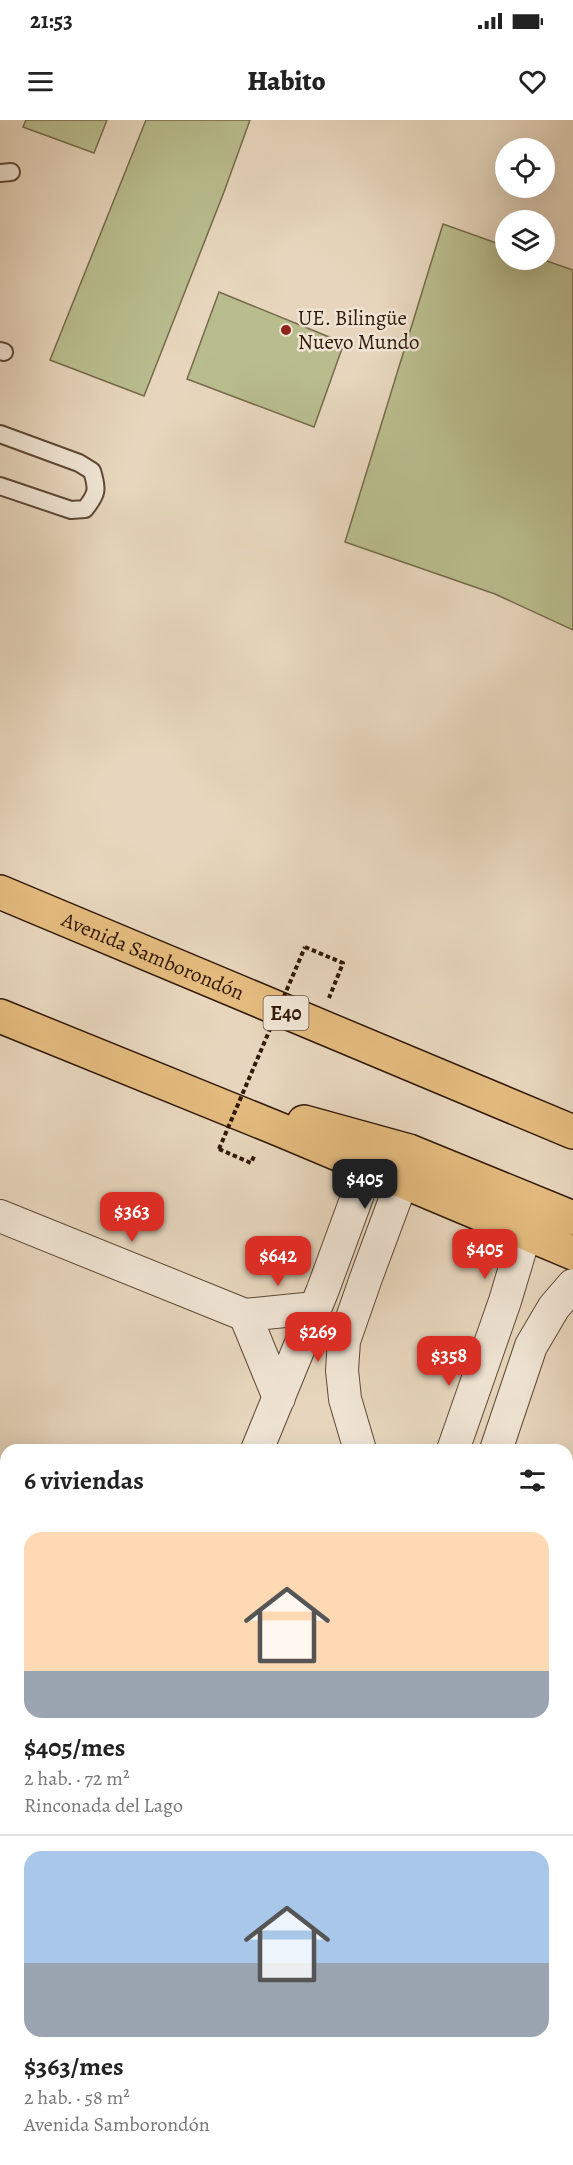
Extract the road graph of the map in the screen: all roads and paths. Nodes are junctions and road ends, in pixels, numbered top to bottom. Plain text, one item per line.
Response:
1 (0, 434) edge
2 (0, 486) edge
3 (0, 892) edge
4 (343, 963) dead end
5 (0, 1017) edge
6 (167, 1084) junction
7 (573, 1132) edge
8 (251, 1163) dead end
9 (368, 1167) junction
10 (402, 1181) junction
11 (0, 1216) edge
12 (573, 1218) edge
13 (525, 1233) junction
14 (573, 1253) edge
15 (573, 1285) edge
16 (315, 1308) junction
17 (244, 1315) junction
18 (498, 1322) junction
19 (538, 1335) junction
20 (279, 1398) junction
21 (260, 1444) edge
22 (358, 1444) edge
23 (455, 1444) edge
24 (498, 1444) edge

1 - 2 lane
3 - 7 highway, Avenida Samborondón / E40
4 - 8 path, bridge
5 - 6 highway
6 - 9 highway
6 - 12 highway
9 - 10 highway
9 - 16 street
10 - 13 highway
10 - 22 street
11 - 17 street
13 - 14 highway
13 - 18 street
15 - 19 street
16 - 17 street
16 - 20 street
17 - 20 street
18 - 19 street
18 - 23 street
19 - 24 street
20 - 21 street

